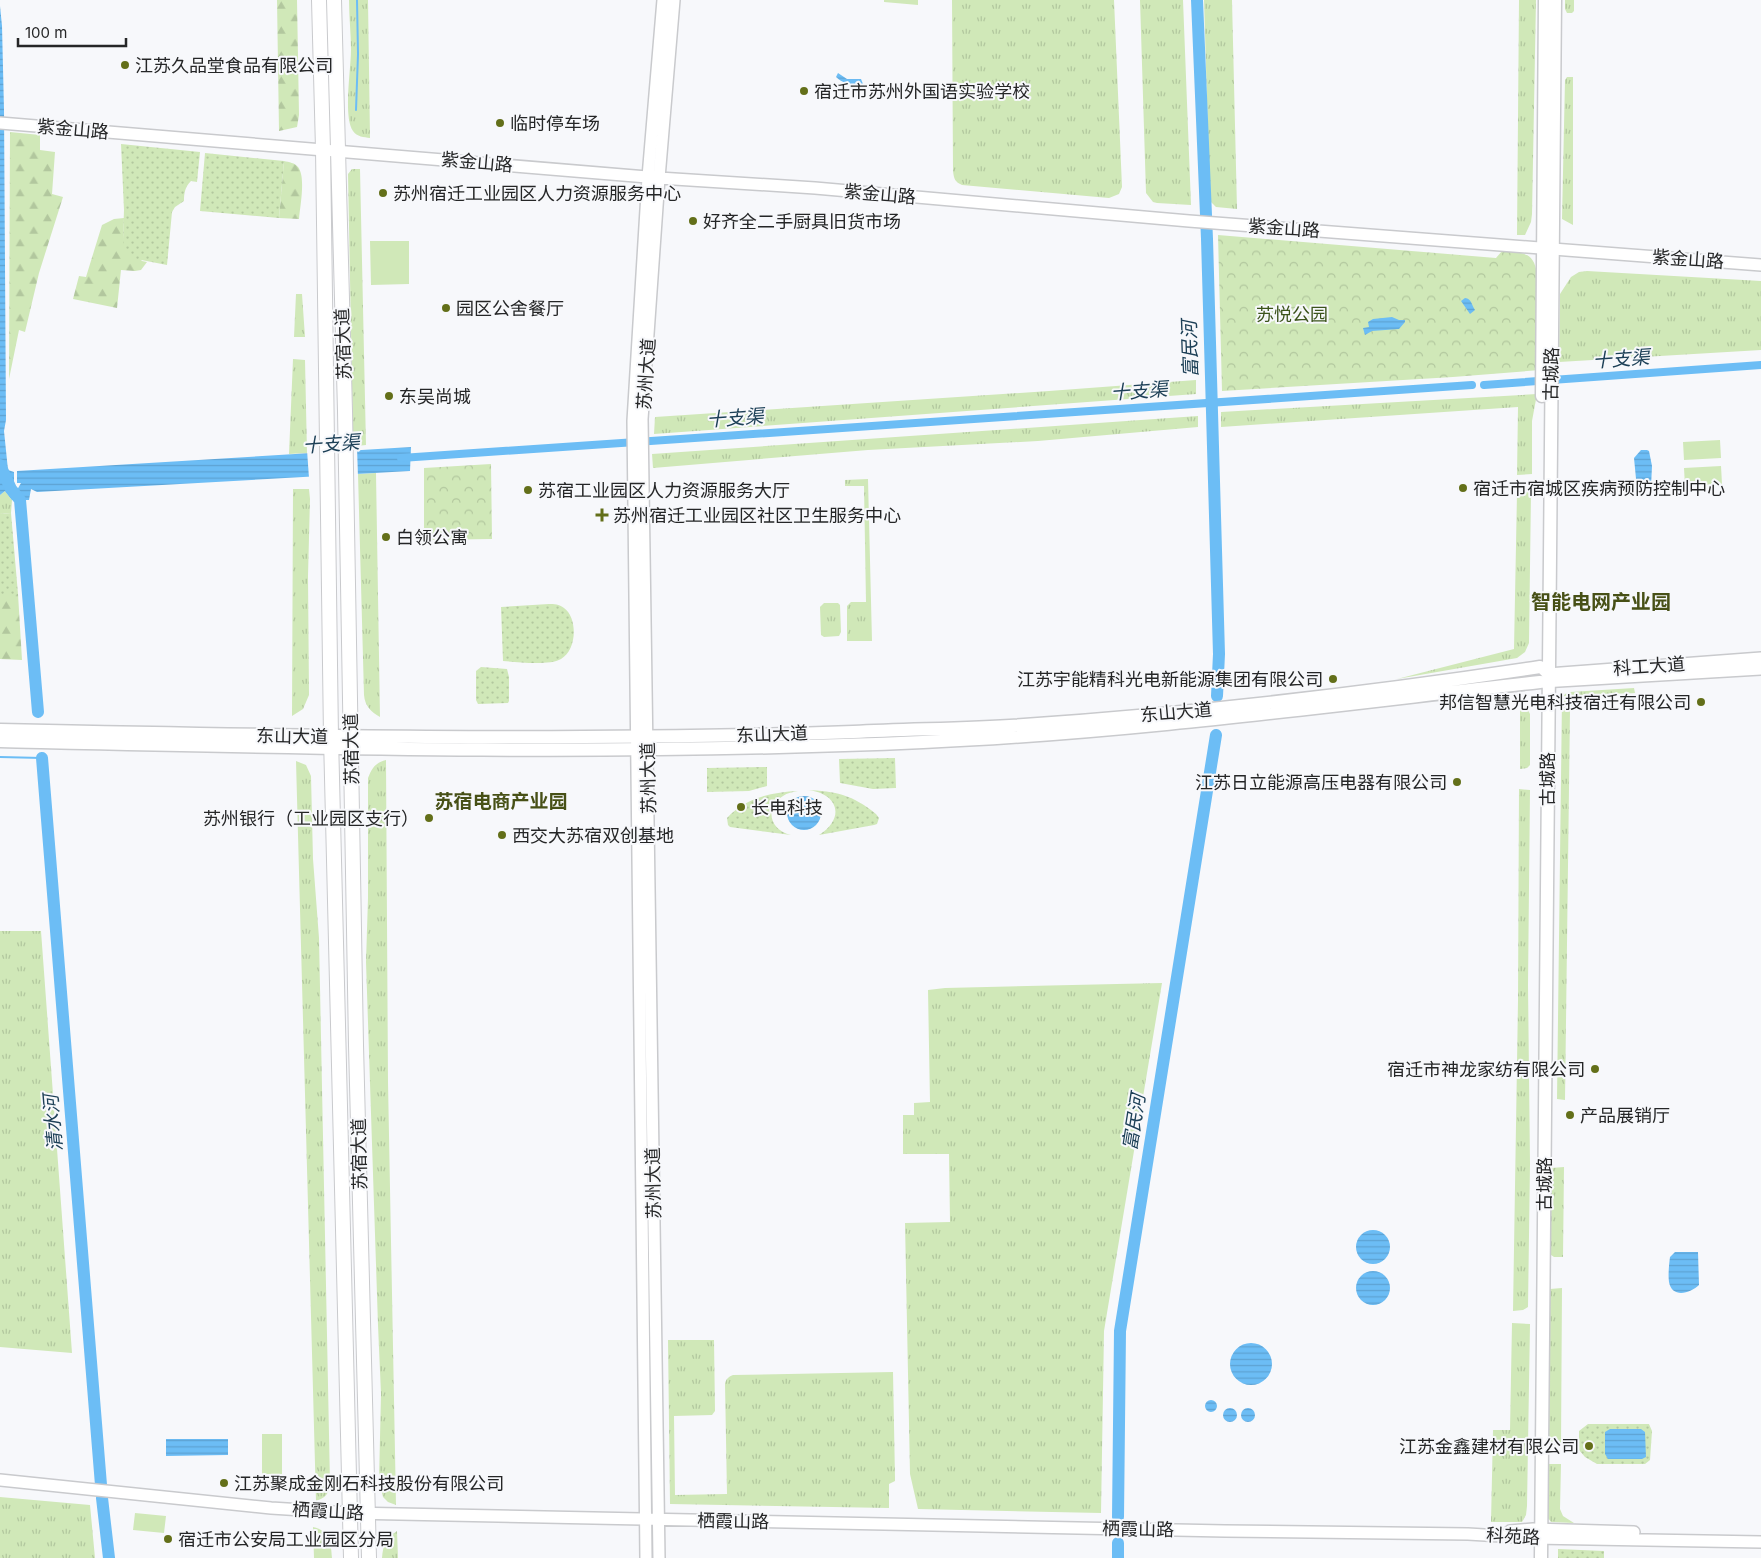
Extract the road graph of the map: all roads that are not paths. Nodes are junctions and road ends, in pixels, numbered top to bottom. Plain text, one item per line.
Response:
1 (319, 0) edge
2 (334, 0) edge
3 (663, 0) edge
4 (674, 0) edge
5 (1545, 0) edge
6 (1555, 0) edge
7 (3, 123) edge
8 (323, 150) junction
9 (338, 151) junction
10 (654, 177) junction
11 (1547, 249) junction
12 (1761, 265) edge
13 (1761, 658) edge
14 (1761, 669) edge
15 (1544, 676) junction
16 (0, 730) edge
17 (642, 736) junction
18 (0, 741) edge
19 (331, 743) junction
20 (351, 743) junction
21 (642, 750) junction
22 (0, 1480) edge
23 (350, 1513) junction
24 (369, 1513) junction
25 (646, 1518) junction
26 (658, 1519) junction
27 (1468, 1534) joint
28 (1537, 1534) junction
29 (1761, 1535) edge
30 (1761, 1542) edge
31 (351, 1558) edge
32 (369, 1558) edge
33 (646, 1558) edge
34 (659, 1558) edge
35 (1533, 1558) edge
36 (1541, 1558) edge

1 - 8 main road, 苏宿大道
2 - 9 main road, 苏宿大道
3 - 10 street, 苏州大道
4 - 10 street, 苏州大道
5 - 11 main road, 古城路
6 - 11 main road, 古城路
7 - 8 street, 紫金山路
8 - 9 street, 紫金山路
8 - 19 main road, 苏宿大道
9 - 10 street, 紫金山路
9 - 20 main road, 苏宿大道
10 - 11 street, 紫金山路
10 - 17 street, 苏州大道
11 - 12 street, 紫金山路
11 - 15 main road, 古城路
13 - 15 street, 科工大道
14 - 15 street, 科工大道
15 - 17 main road, 东山大道
15 - 21 main road, 东山大道
15 - 28 main road, 古城路
16 - 19 main road, 东山大道
17 - 20 main road, 东山大道
17 - 21 street, 苏州大道
18 - 19 main road, 东山大道
19 - 20 main road, 东山大道
19 - 23 main road, 苏宿大道
20 - 21 main road, 东山大道
20 - 24 main road, 苏宿大道
21 - 25 street, 苏州大道
21 - 26 street, 苏州大道
22 - 23 street, 栖霞山路
23 - 24 street, 栖霞山路
23 - 31 main road, 苏宿大道
24 - 25 street, 栖霞山路
24 - 32 main road, 苏宿大道
25 - 26 street, 栖霞山路
25 - 33 street, 苏州大道
26 - 27 street, 栖霞山路
26 - 34 street, 苏州大道
27 - 28 street, 科苑路
28 - 29 street, 科苑路
28 - 30 street, 科苑路
28 - 35 main road, 古城路
28 - 36 main road, 古城路

